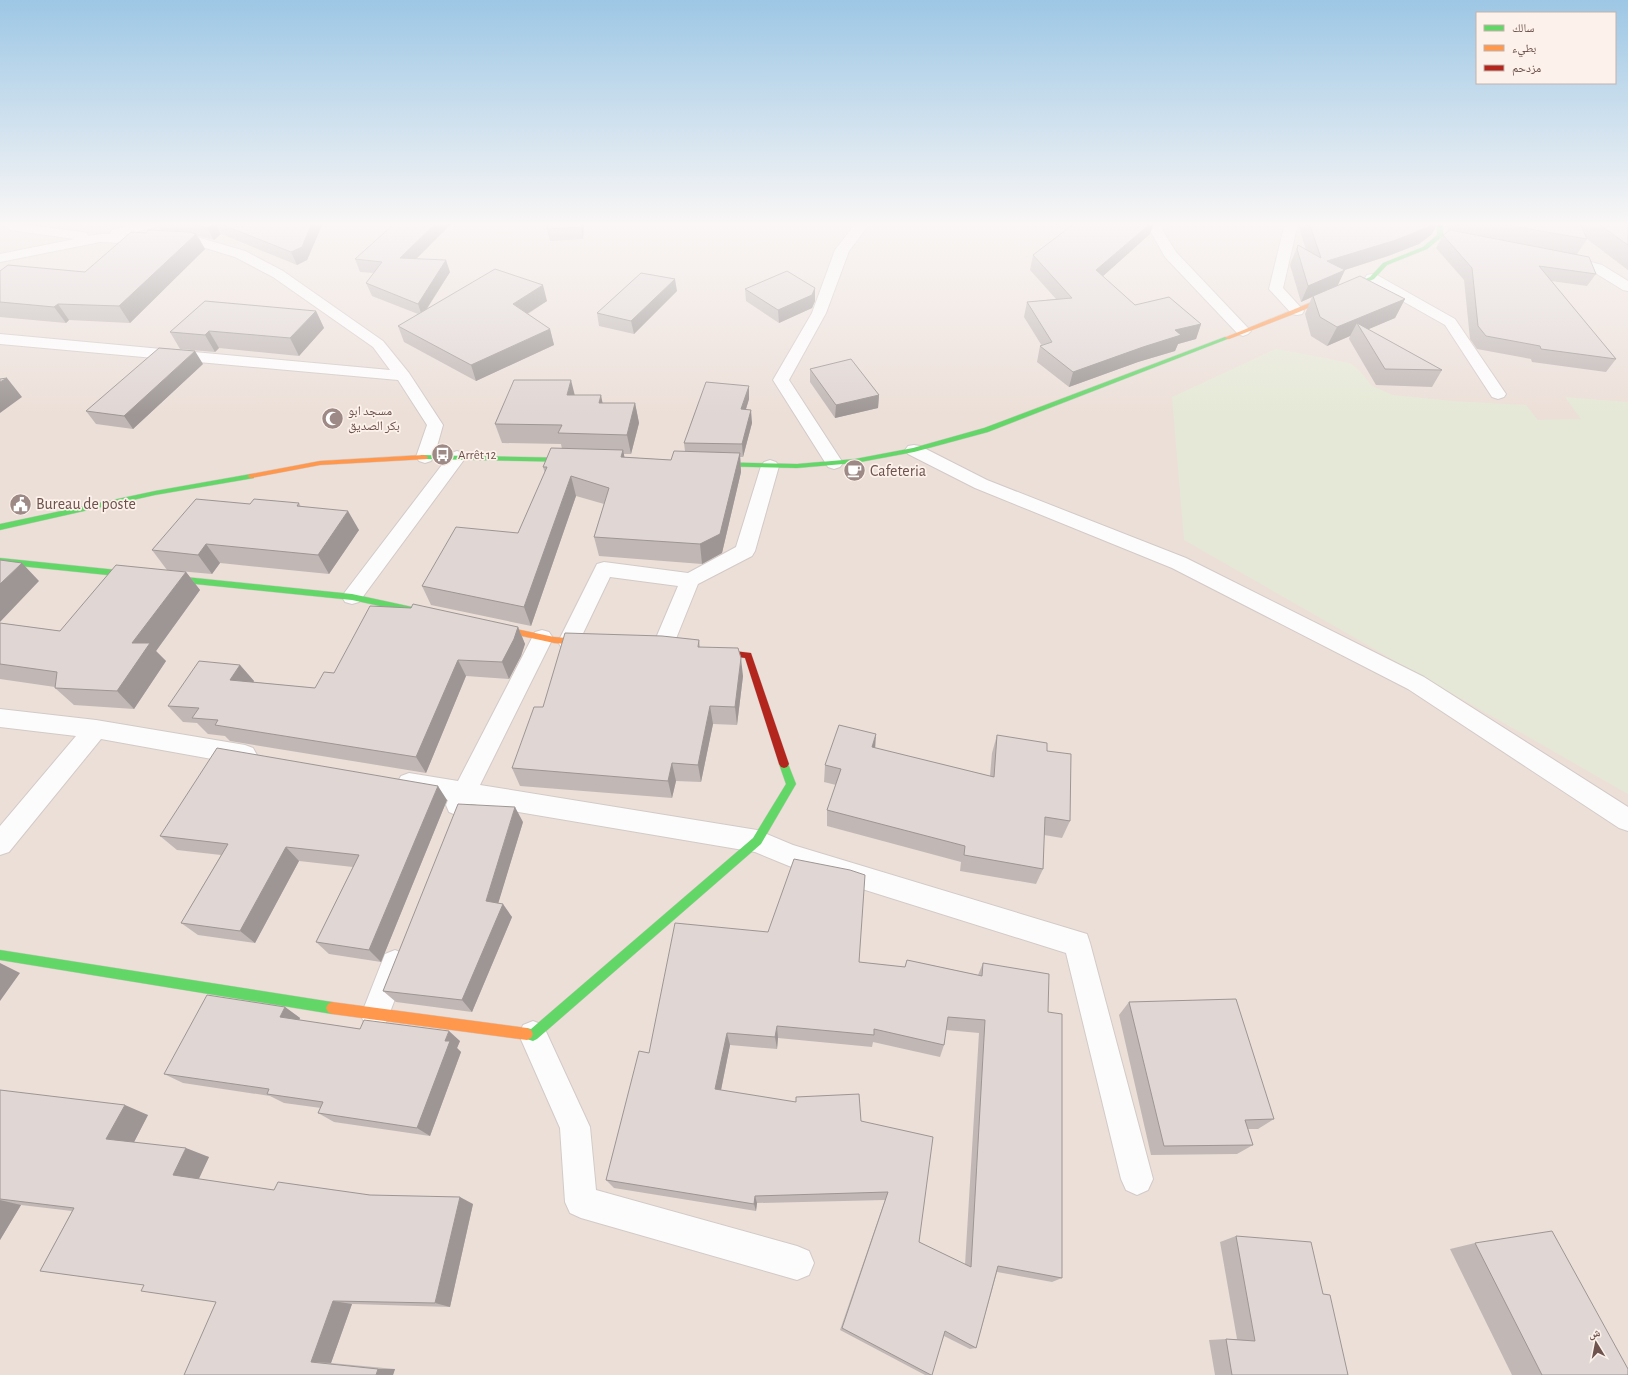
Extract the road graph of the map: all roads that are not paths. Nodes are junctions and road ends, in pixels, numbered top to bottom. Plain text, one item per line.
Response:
1 (297, 287) edge
2 (829, 287) edge
3 (1201, 287) edge
4 (1276, 287) edge
5 (1351, 287) edge
6 (1388, 287) edge
7 (1297, 311) junction
8 (1243, 331) junction
9 (0, 339) edge
10 (404, 376) junction
11 (1498, 394) dead end
12 (914, 450) junction
13 (425, 456) junction
14 (457, 457) junction
15 (583, 460) edge
16 (834, 463) junction
17 (701, 464) edge
18 (770, 466) junction
19 (0, 527) edge
20 (0, 561) edge
21 (690, 580) junction
22 (352, 597) junction
23 (443, 617) edge
24 (481, 625) edge
25 (542, 638) junction
26 (569, 642) junction
27 (600, 643) edge
28 (664, 645) edge
29 (702, 650) edge
30 (0, 718) edge
31 (96, 729) junction
32 (268, 759) edge
33 (386, 779) edge
34 (464, 792) junction
35 (1628, 820) edge
36 (449, 828) edge
37 (757, 841) junction
38 (0, 844) edge
39 (403, 943) edge
40 (0, 955) edge
41 (375, 1015) junction
42 (533, 1035) junction
43 (1137, 1179) dead end
44 (797, 1263) dead end

1 - 10 street
2 - 16 street
3 - 8 street
4 - 7 street
5 - 7 street
6 - 11 street
7 - 8 street
8 - 12 street
9 - 10 street
10 - 13 street
12 - 16 street
12 - 35 street
13 - 14 street
13 - 19 street
14 - 15 street
14 - 22 street
16 - 18 street
17 - 18 street
18 - 21 street
20 - 22 street
21 - 26 street
21 - 28 street
22 - 23 street
24 - 25 street
25 - 26 street
25 - 34 street
26 - 27 street
29 - 37 street
30 - 31 street
31 - 32 street
31 - 38 street
33 - 34 street
34 - 36 street
34 - 37 street
37 - 42 street
37 - 43 street
39 - 41 street
40 - 41 street
41 - 42 street
42 - 44 street

